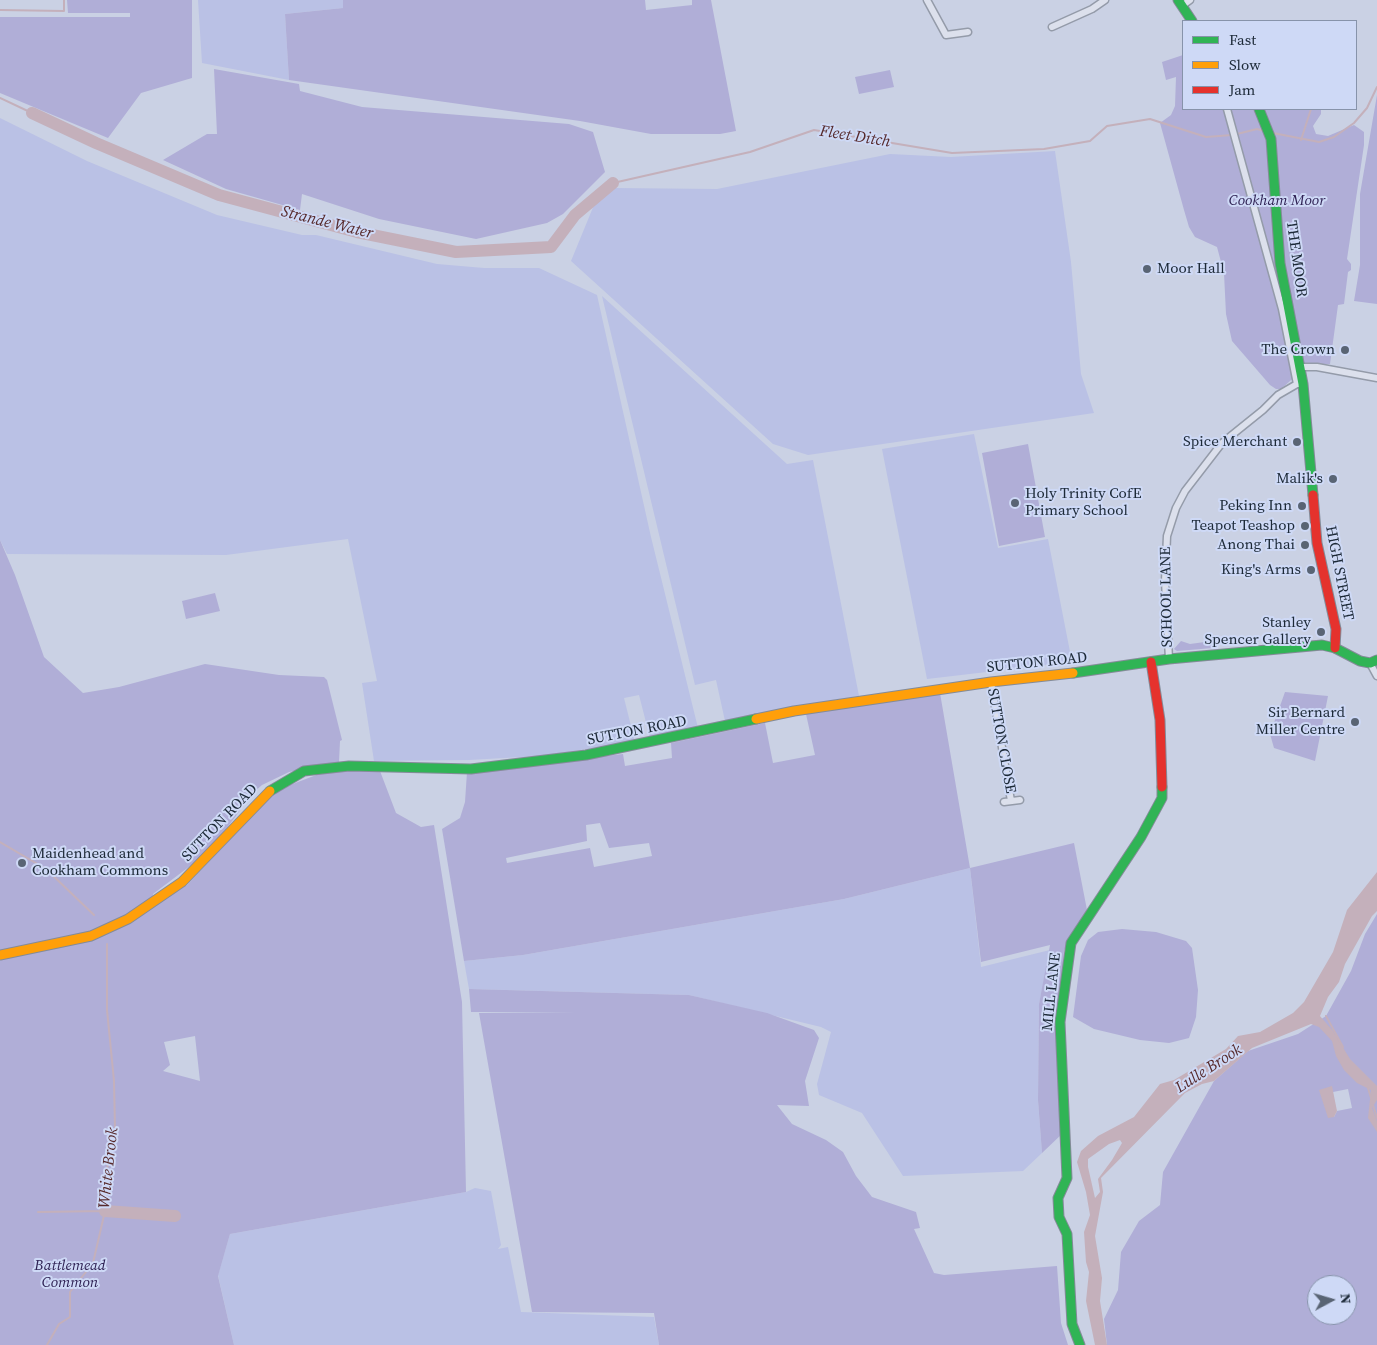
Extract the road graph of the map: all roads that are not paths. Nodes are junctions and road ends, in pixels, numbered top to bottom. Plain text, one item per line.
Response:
1 (927, 0) edge
2 (1105, 0) edge
3 (1183, 2) edge
4 (1192, 20) edge
5 (1052, 27) dead end
6 (968, 32) dead end
7 (1227, 110) edge
8 (1260, 110) edge
9 (1301, 367) junction
10 (1377, 378) edge
11 (1300, 384) junction
12 (1335, 648) junction
13 (1168, 658) junction
14 (1374, 661) edge
15 (1152, 662) junction
16 (1377, 676) edge
17 (991, 682) junction
18 (1020, 800) dead end
19 (0, 955) edge
20 (1080, 1345) edge

1 - 6 street
2 - 5 street
3 - 4 main road
7 - 11 street
8 - 9 main road, THE MOOR
9 - 10 street
9 - 11 main road, THE MOOR
11 - 12 main road, HIGH STREET
11 - 13 street, SCHOOL LANE
12 - 13 main road, SUTTON ROAD
12 - 14 main road
13 - 15 main road, SUTTON ROAD
14 - 16 street
15 - 17 main road, SUTTON ROAD
15 - 20 main road, MILL LANE
17 - 18 street, SUTTON CLOSE
17 - 19 main road, SUTTON ROAD

